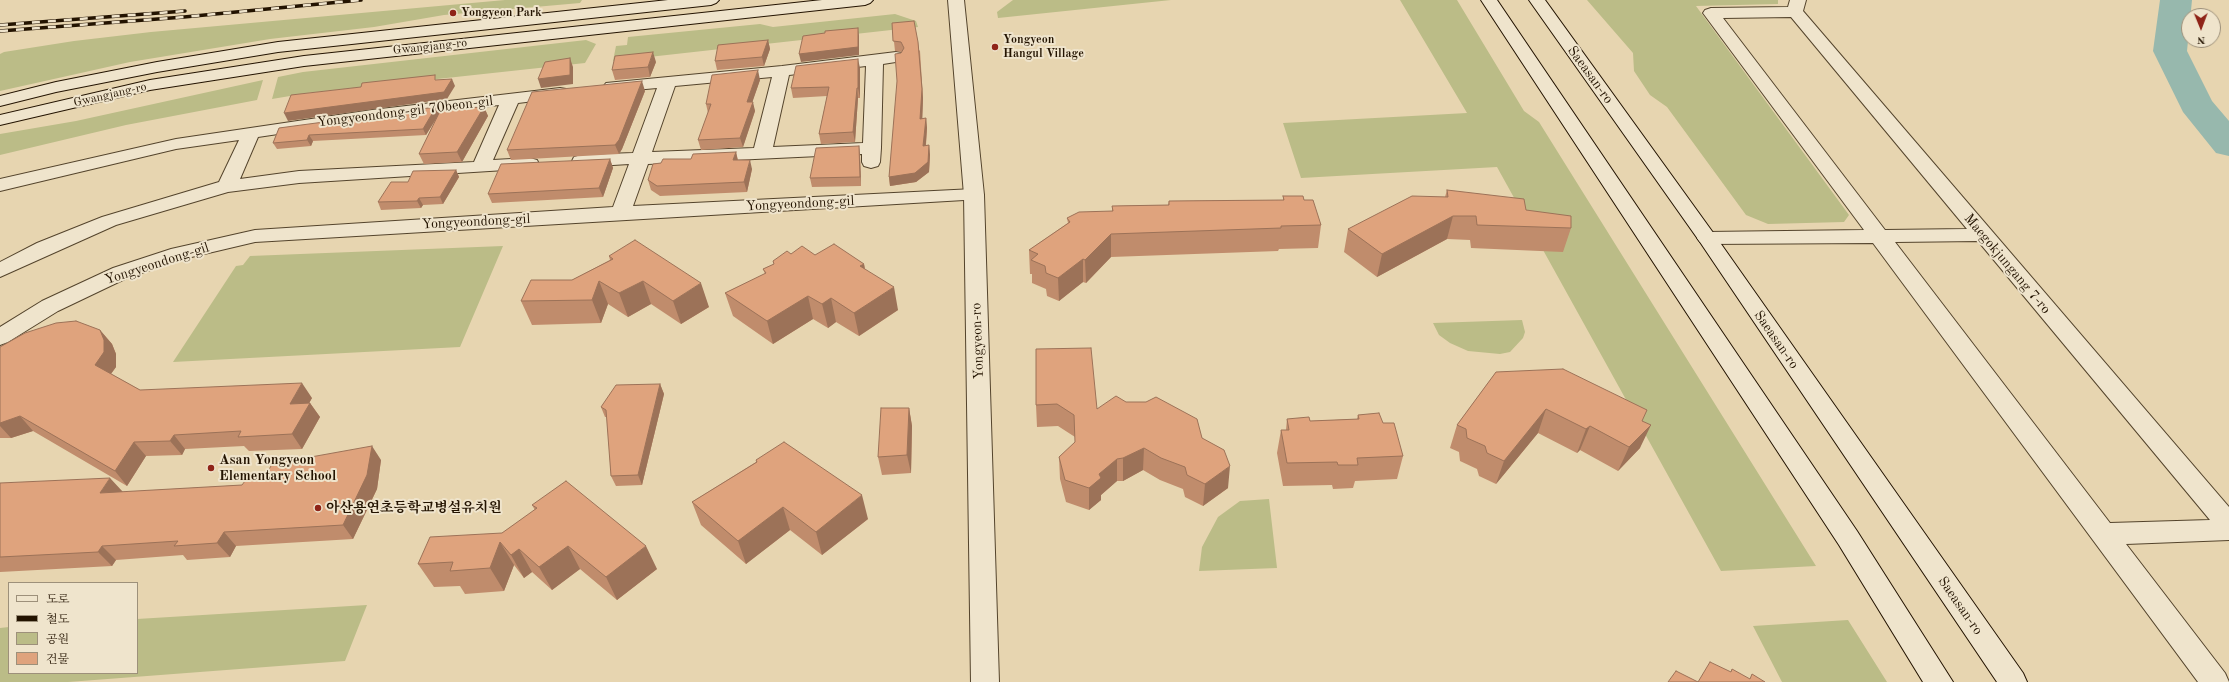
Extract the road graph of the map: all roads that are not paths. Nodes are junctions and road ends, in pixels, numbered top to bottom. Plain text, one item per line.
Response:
1 (711, 0) edge
2 (865, 0) edge
3 (956, 0) edge
4 (1489, 0) edge
5 (1537, 0) edge
6 (1797, 6) edge
7 (896, 57) edge
8 (875, 60) junction
9 (782, 71) junction
10 (668, 81) junction
11 (511, 99) junction
12 (0, 101) edge
13 (0, 120) edge
14 (251, 133) junction
15 (762, 153) junction
16 (639, 158) junction
17 (481, 166) junction
18 (0, 185) edge
19 (227, 186) junction
20 (974, 196) junction
21 (621, 214) junction
22 (1982, 235) junction
23 (1879, 237) junction
24 (1707, 238) junction
25 (0, 270) edge
26 (0, 337) edge
27 (2229, 525) edge
28 (2229, 530) edge
29 (2103, 534) junction
30 (985, 682) edge
31 (1940, 682) edge
32 (2013, 682) edge
33 (2215, 682) edge

1 - 12 street, Gwangjang-ro
2 - 13 street, Gwangjang-ro
3 - 20 street, Yongyeon-ro
4 - 31 street
5 - 24 street, Saeasan-ro
6 - 22 street, Maegokjungang 7-ro
6 - 23 street
7 - 8 street, Yongyeondong-gil 70beon-gil
8 - 9 street, Yongyeondong-gil 70beon-gil
8 - 15 street
9 - 10 street, Yongyeondong-gil 70beon-gil
9 - 15 street
10 - 11 street, Yongyeondong-gil 70beon-gil
10 - 16 street
11 - 14 street, Yongyeondong-gil 70beon-gil
11 - 17 street, Yongyeondong-gil 70beon-gil
14 - 18 street, Yongyeondong-gil 70beon-gil
14 - 19 street
15 - 16 street
16 - 17 street
16 - 21 street
17 - 19 street
19 - 25 street
20 - 21 street, Yongyeondong-gil
20 - 30 street, Yongyeon-ro
21 - 26 street, Yongyeondong-gil
22 - 23 street
22 - 27 street, Maegokjungang 7-ro
23 - 24 street
23 - 29 street
24 - 32 street, Saeasan-ro
28 - 29 street
29 - 33 street

